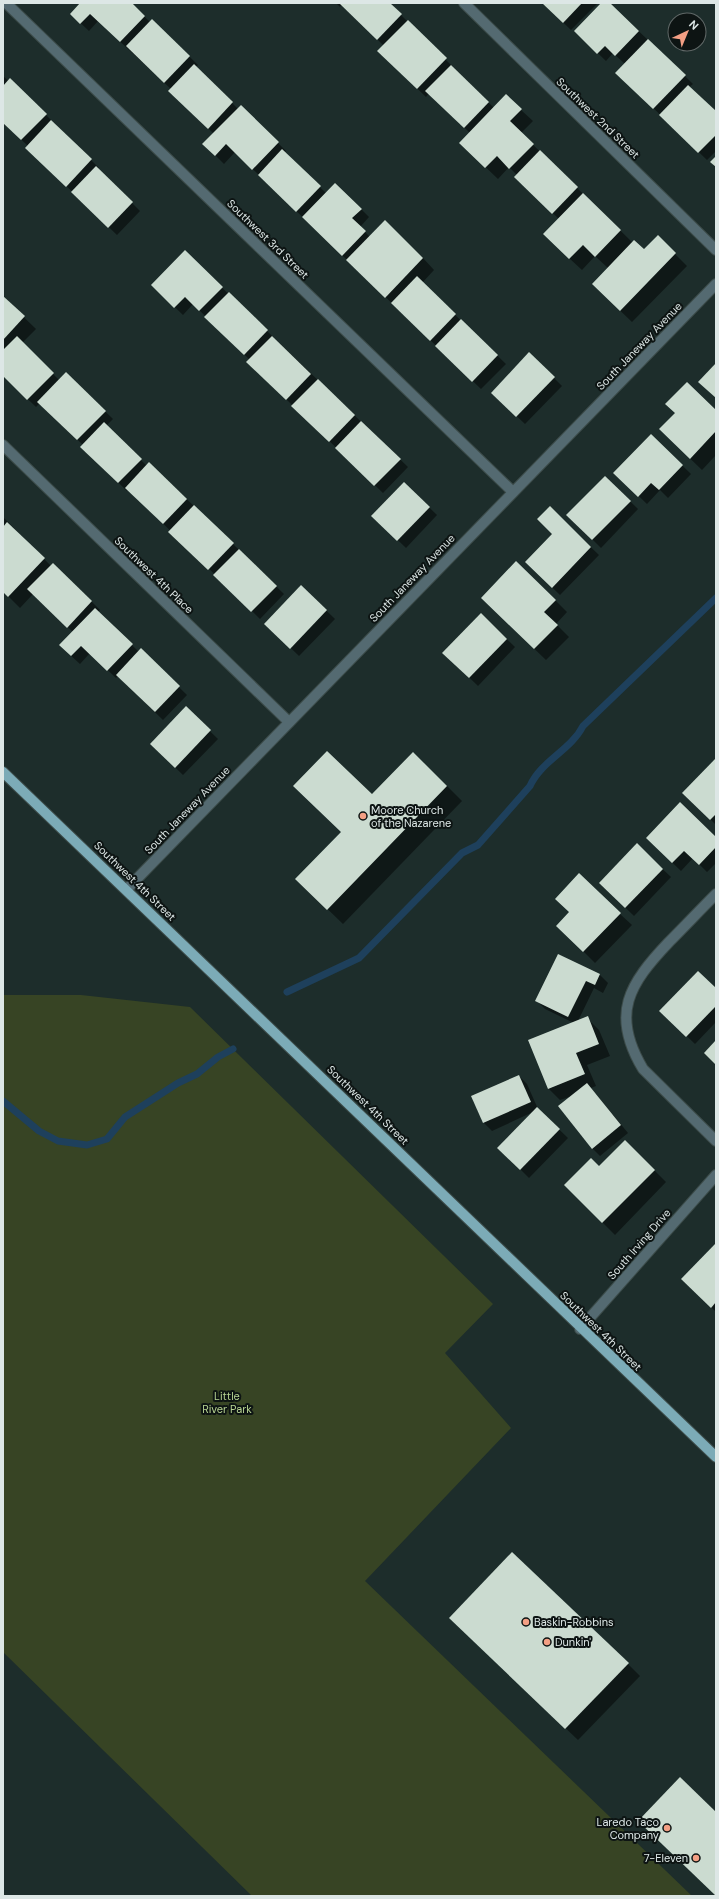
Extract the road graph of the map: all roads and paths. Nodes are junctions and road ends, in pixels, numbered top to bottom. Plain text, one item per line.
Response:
1 (6, 3) edge
2 (464, 3) edge
3 (716, 250) edge
4 (716, 284) edge
5 (3, 445) edge
6 (513, 492) junction
7 (288, 722) junction
8 (3, 772) edge
9 (127, 889) junction
10 (716, 894) edge
11 (716, 1141) edge
12 (716, 1174) edge
13 (580, 1329) junction
14 (716, 1457) edge

1 - 6 street, Southwest 3rd Street
2 - 3 street, Southwest 2nd Street
4 - 6 street, South Janeway Avenue
5 - 7 street, Southwest 4th Place
6 - 7 street, South Janeway Avenue
7 - 9 street, South Janeway Avenue
8 - 9 main road, Southwest 4th Street
9 - 13 main road, Southwest 4th Street
10 - 11 street
12 - 13 street, South Irving Drive
13 - 14 main road, Southwest 4th Street

